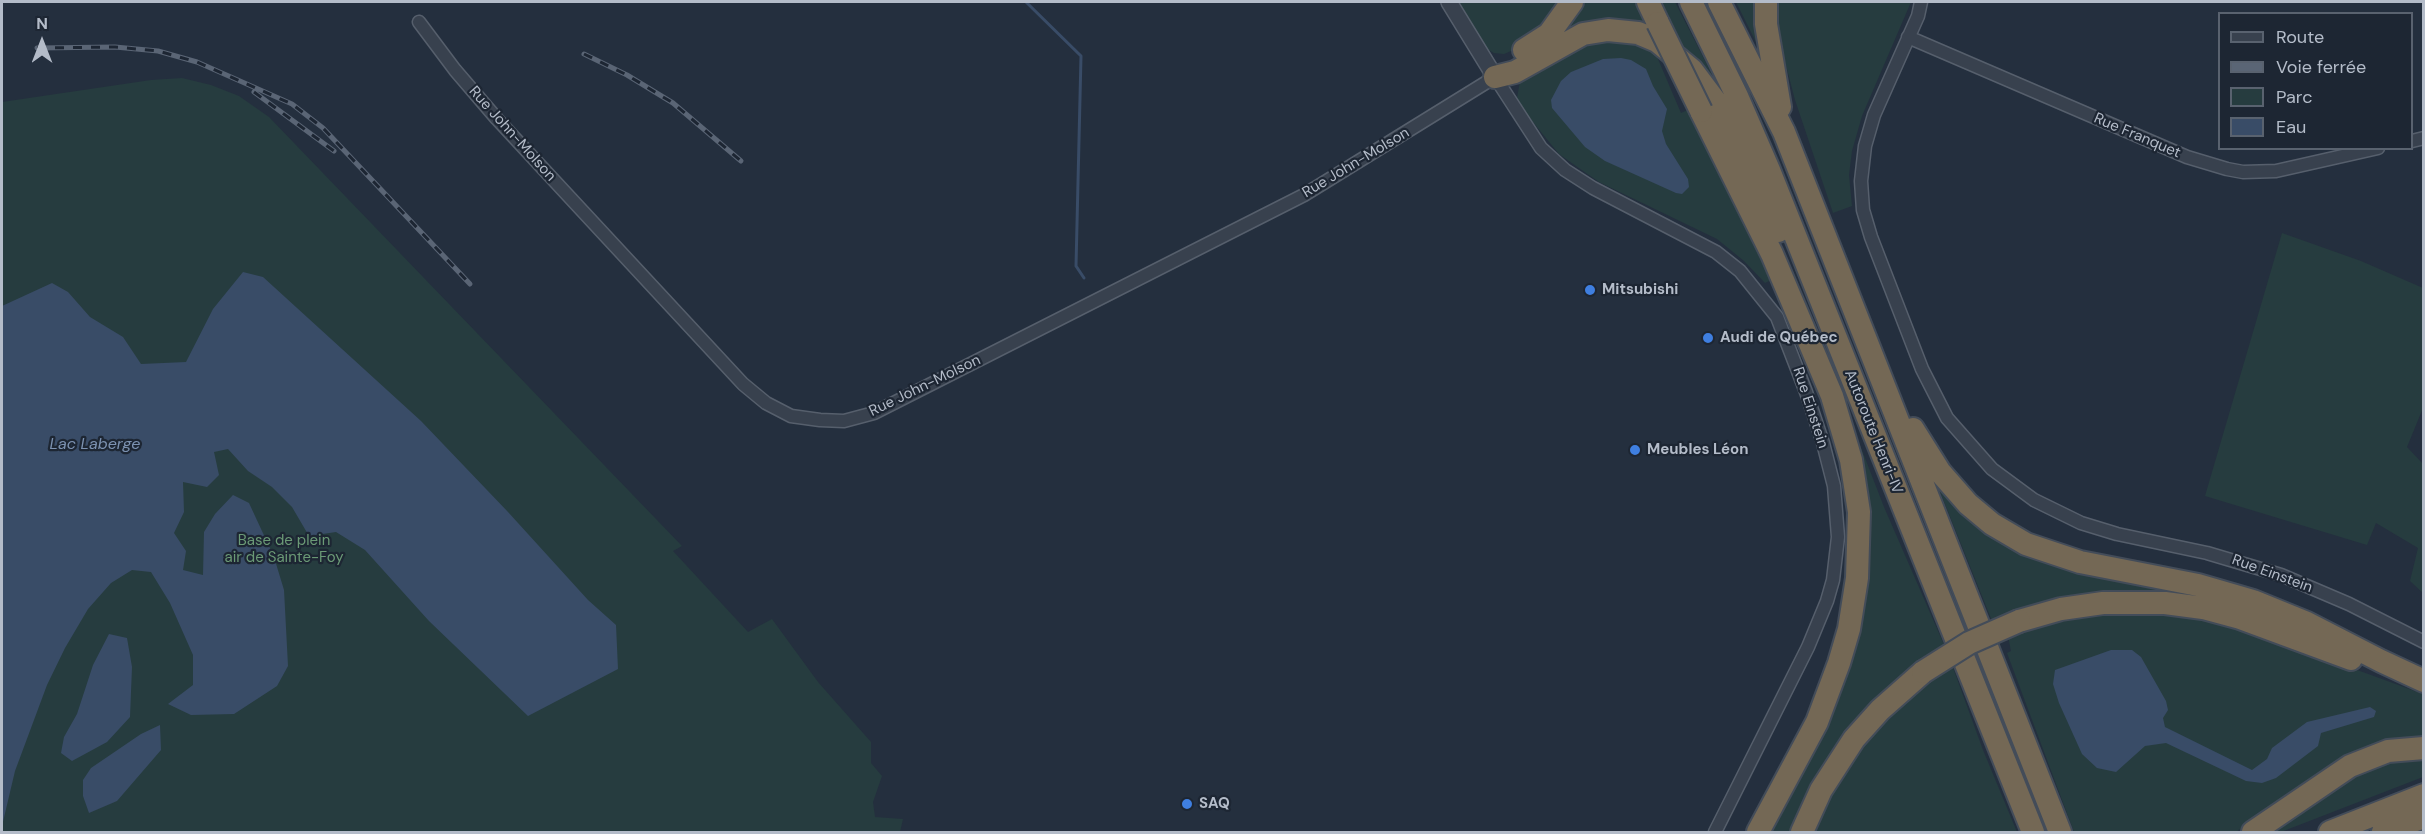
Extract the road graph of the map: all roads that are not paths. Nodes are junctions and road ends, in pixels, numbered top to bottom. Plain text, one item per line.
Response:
1 (1449, 2) edge
2 (1572, 2) edge
3 (1648, 2) edge
4 (1691, 2) edge
5 (1719, 2) edge
6 (1766, 2) edge
7 (1922, 2) edge
8 (419, 22) dead end
9 (1908, 36) junction
10 (1495, 77) junction
11 (1784, 132) junction
12 (2369, 150) edge
13 (1881, 376) junction
14 (1942, 603) junction
15 (2424, 642) edge
16 (2424, 682) edge
17 (2424, 748) edge
18 (2424, 795) edge
19 (2424, 817) edge
20 (1715, 832) edge
21 (1758, 832) edge
22 (1802, 832) edge
23 (2033, 832) edge
24 (2060, 832) edge
25 (2253, 832) edge
26 (2330, 832) edge
27 (2384, 832) edge

1 - 10 street, Rue Einstein
2 - 10 highway
3 - 21 highway, bridge
4 - 14 highway, Autoroute Henri-IV
5 - 11 highway, Autoroute Henri-IV
6 - 11 highway
7 - 9 street, Rue Einstein
8 - 10 street, Rue John-Molson
9 - 12 street, Rue Franquet
9 - 15 street, Rue Einstein
10 - 14 highway
10 - 20 street, Rue Einstein
11 - 13 highway, Autoroute Henri-IV
13 - 16 highway
13 - 24 highway, Autoroute Henri-IV
14 - 23 highway, Autoroute Henri-IV
16 - 22 highway, bridge
17 - 25 highway
18 - 26 highway
19 - 27 highway

